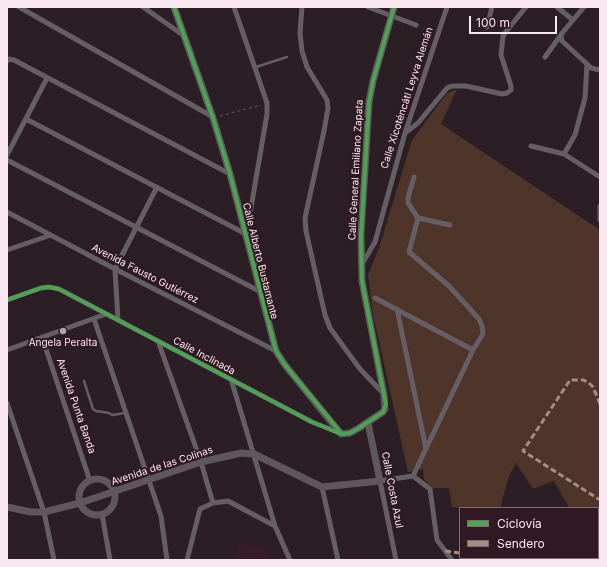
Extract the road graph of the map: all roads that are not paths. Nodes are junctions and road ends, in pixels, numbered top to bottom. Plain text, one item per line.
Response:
1 (19, 7) edge
2 (143, 7) edge
3 (174, 7) edge
4 (234, 7) edge
5 (302, 7) edge
6 (368, 7) edge
7 (394, 7) edge
8 (447, 7) edge
9 (492, 7) edge
10 (526, 7) edge
11 (557, 7) edge
12 (584, 7) edge
13 (391, 16) junction
14 (573, 20) junction
15 (416, 25) dead end
16 (487, 27) dead end
17 (185, 36) junction
18 (561, 36) junction
19 (287, 57) dead end
20 (545, 57) dead end
21 (7, 61) edge
22 (587, 64) junction
23 (255, 67) junction
24 (600, 70) edge
25 (47, 78) junction
26 (213, 118) junction
27 (26, 119) junction
28 (405, 133) junction
29 (531, 146) dead end
30 (564, 154) junction
31 (7, 155) edge
32 (7, 160) edge
33 (230, 174) junction
34 (414, 177) dead end
35 (600, 177) edge
36 (156, 187) junction
37 (600, 206) edge
38 (7, 212) edge
39 (241, 218) junction
40 (418, 218) junction
41 (600, 219) edge
42 (450, 225) dead end
43 (136, 228) junction
44 (244, 233) junction
45 (51, 236) junction
46 (7, 250) edge
47 (362, 265) junction
48 (115, 269) junction
49 (260, 291) junction
50 (376, 298) dead end
51 (7, 300) edge
52 (397, 309) junction
53 (106, 314) junction
54 (94, 319) junction
55 (118, 320) junction
56 (42, 338) junction
57 (158, 341) junction
58 (7, 350) edge
59 (473, 350) junction
60 (276, 351) junction
61 (231, 379) junction
62 (84, 381) dead end
63 (384, 395) junction
64 (7, 403) edge
65 (125, 413) junction
66 (368, 423) junction
67 (341, 434) junction
68 (426, 449) junction
69 (254, 454) junction
70 (201, 462) junction
71 (413, 476) junction
72 (149, 479) junction
73 (90, 481) junction
74 (380, 481) junction
75 (322, 487) junction
76 (114, 492) junction
77 (80, 503) junction
78 (213, 503) junction
79 (7, 507) edge
80 (44, 512) junction
81 (102, 514) junction
82 (275, 526) junction
83 (54, 560) edge
84 (110, 560) edge
85 (167, 560) edge
86 (186, 560) edge
87 (290, 560) edge
88 (338, 560) edge
89 (396, 560) edge
90 (452, 560) edge

1 - 26 street
2 - 17 street
3 - 17 street, Calle Alberto Bustamante
4 - 23 street
5 - 63 street
6 - 13 street
7 - 13 street, Calle General Emiliano Zapata
8 - 28 street, Calle Xicoténcátl Leyva Alemán
9 - 16 street
10 - 28 street
11 - 14 street
12 - 14 street
13 - 15 street
13 - 47 street, Calle General Emiliano Zapata
14 - 18 street
17 - 26 street, Calle Alberto Bustamante
18 - 20 street
18 - 22 street
19 - 23 lane
21 - 25 street
22 - 24 street
22 - 30 street
23 - 39 street
25 - 27 street
25 - 33 street
26 - 33 street, Calle Alberto Bustamante
27 - 31 street
27 - 36 street
28 - 47 street, Calle Xicoténcátl Leyva Alemán
29 - 30 street
30 - 35 street
32 - 43 street
33 - 39 street, Calle Alberto Bustamante
34 - 40 street
36 - 43 street
36 - 44 street
37 - 41 street
38 - 45 street, Avenida Fausto Gutiérrez
39 - 44 street, Calle Alberto Bustamante
40 - 42 street
40 - 59 street
43 - 48 street
43 - 49 street
44 - 49 street, Calle Alberto Bustamante
45 - 46 street
45 - 48 street, Avenida Fausto Gutiérrez
47 - 63 street
48 - 55 street
48 - 60 street, Avenida Fausto Gutiérrez
49 - 60 street, Calle Alberto Bustamante
50 - 52 street
51 - 53 street, Calle Inclinada
52 - 59 street
52 - 68 street
53 - 54 street
53 - 55 street, Calle Inclinada
54 - 56 street
54 - 65 street
55 - 57 street, Calle Inclinada
56 - 58 street
56 - 73 street, Avenida Punta Banda
57 - 61 street, Calle Inclinada
57 - 70 street
59 - 68 street
60 - 67 street, Calle Alberto Bustamante
61 - 67 street, Calle Inclinada
61 - 69 street
62 - 65 lane
63 - 66 street
64 - 80 street
65 - 72 street
66 - 67 street
66 - 74 street, Calle Costa Azul
68 - 71 street
69 - 70 street, Avenida de las Colinas
69 - 75 street, Avenida de las Colinas
69 - 82 street
70 - 72 street, Avenida de las Colinas
70 - 78 street
71 - 74 street
71 - 90 street
72 - 76 street, Avenida de las Colinas
72 - 85 street
73 - 76 street
73 - 77 street
74 - 75 street
74 - 89 street, Calle Costa Azul
75 - 88 street
76 - 77 street, Avenida de las Colinas
76 - 81 street
77 - 80 street, Avenida de las Colinas
77 - 81 street
78 - 82 street
78 - 86 street
79 - 80 street, Avenida de las Colinas
80 - 83 street
81 - 84 street
82 - 87 street

